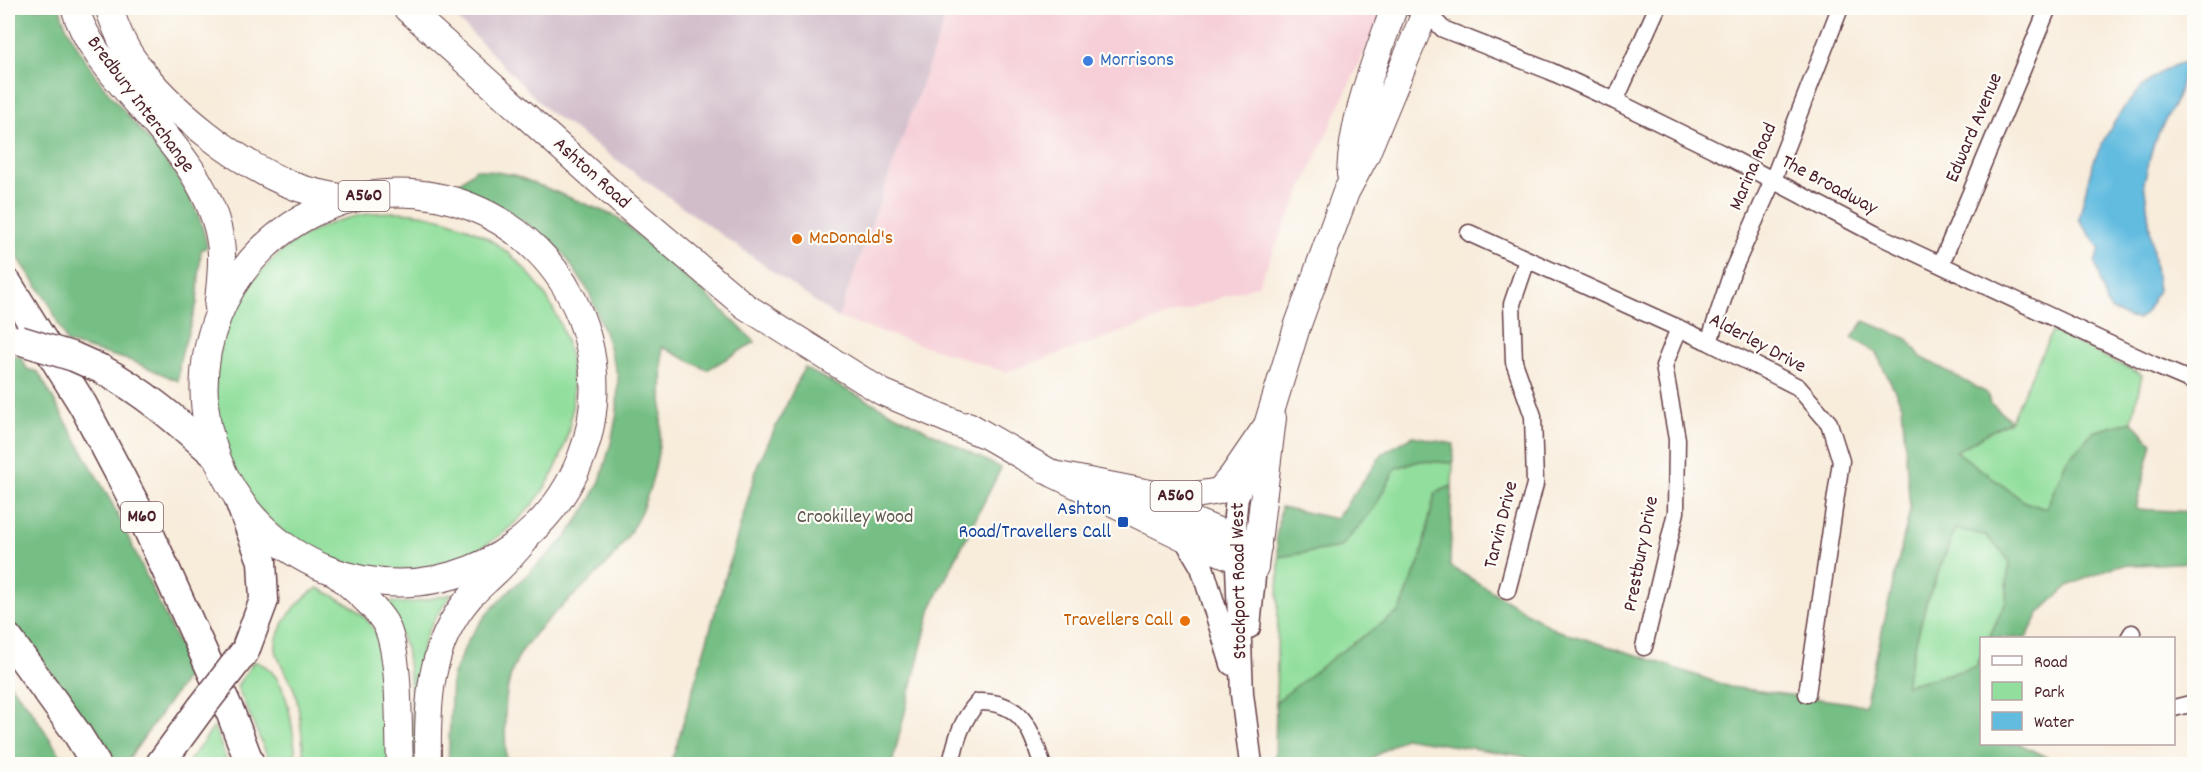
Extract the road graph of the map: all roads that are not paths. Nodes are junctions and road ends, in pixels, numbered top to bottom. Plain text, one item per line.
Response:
1 (75, 8) edge
2 (109, 8) edge
3 (406, 8) edge
4 (1657, 8) edge
5 (1840, 8) edge
6 (2048, 8) edge
7 (1392, 14) edge
8 (1425, 18) edge
9 (1615, 101) junction
10 (1773, 180) junction
11 (1349, 184) junction
12 (347, 199) junction
13 (1470, 234) dead end
14 (1527, 260) junction
15 (1941, 264) junction
16 (8, 284) edge
17 (218, 306) junction
18 (1679, 328) junction
19 (13, 339) edge
20 (1709, 342) junction
21 (2194, 382) edge
22 (1271, 414) junction
23 (213, 453) junction
24 (1053, 474) junction
25 (1101, 483) junction
26 (240, 503) junction
27 (1185, 538) junction
28 (525, 540) junction
29 (1246, 553) junction
30 (336, 574) junction
31 (1507, 591) dead end
32 (8, 638) edge
33 (1644, 647) dead end
34 (1242, 694) junction
35 (1807, 694) dead end
36 (2194, 703) edge
37 (2175, 708) edge
38 (96, 765) edge
39 (160, 765) edge
40 (250, 765) edge
41 (400, 765) edge
42 (428, 765) edge
43 (951, 765) edge
44 (1042, 765) edge
45 (1251, 765) edge

1 - 17 highway, Bredbury Interchange / A560
2 - 12 highway, Bredbury Interchange / A560
3 - 24 main road, Ashton Road / A560
4 - 9 street
5 - 10 street, Marina Road
6 - 15 street, Edward Avenue
7 - 8 street, The Broadway
7 - 11 main road, Stockport Road West / A560
8 - 9 street, The Broadway
8 - 11 main road, Stockport Road West / A560
9 - 10 street, The Broadway
10 - 15 street, The Broadway
10 - 20 street, Marina Road
11 - 22 main road, Stockport Road West / A560
12 - 17 highway, Bredbury Interchange / A560
12 - 28 highway, Bredbury Interchange / A560
13 - 14 street, Alderley Drive
14 - 18 street, Alderley Drive
14 - 31 street, Tarvin Drive
15 - 21 street, The Broadway
16 - 40 highway, M60
17 - 23 highway, Bredbury Interchange / A560
18 - 20 street, Alderley Drive
18 - 33 street, Prestbury Drive
19 - 23 highway, bridge
20 - 35 street, Alderley Drive
22 - 25 main road, Ashton Road / A560
22 - 29 main road, Stockport Road West / A560
23 - 26 highway, Bredbury Interchange / A560
24 - 25 main road, Ashton Road / A560
24 - 27 main road, Ashton Road / A560
25 - 29 main road, Ashton Road / A560
26 - 30 highway, Bredbury Interchange / A560
26 - 39 highway, bridge
27 - 29 main road, Ashton Road / A560
27 - 34 main road, Stockport Road West
28 - 30 highway, Bredbury Interchange / A560
28 - 42 main road, A560
29 - 34 main road, Stockport Road West
30 - 41 main road, A560
32 - 38 highway
34 - 45 main road, Stockport Road West
36 - 37 street
43 - 44 street

